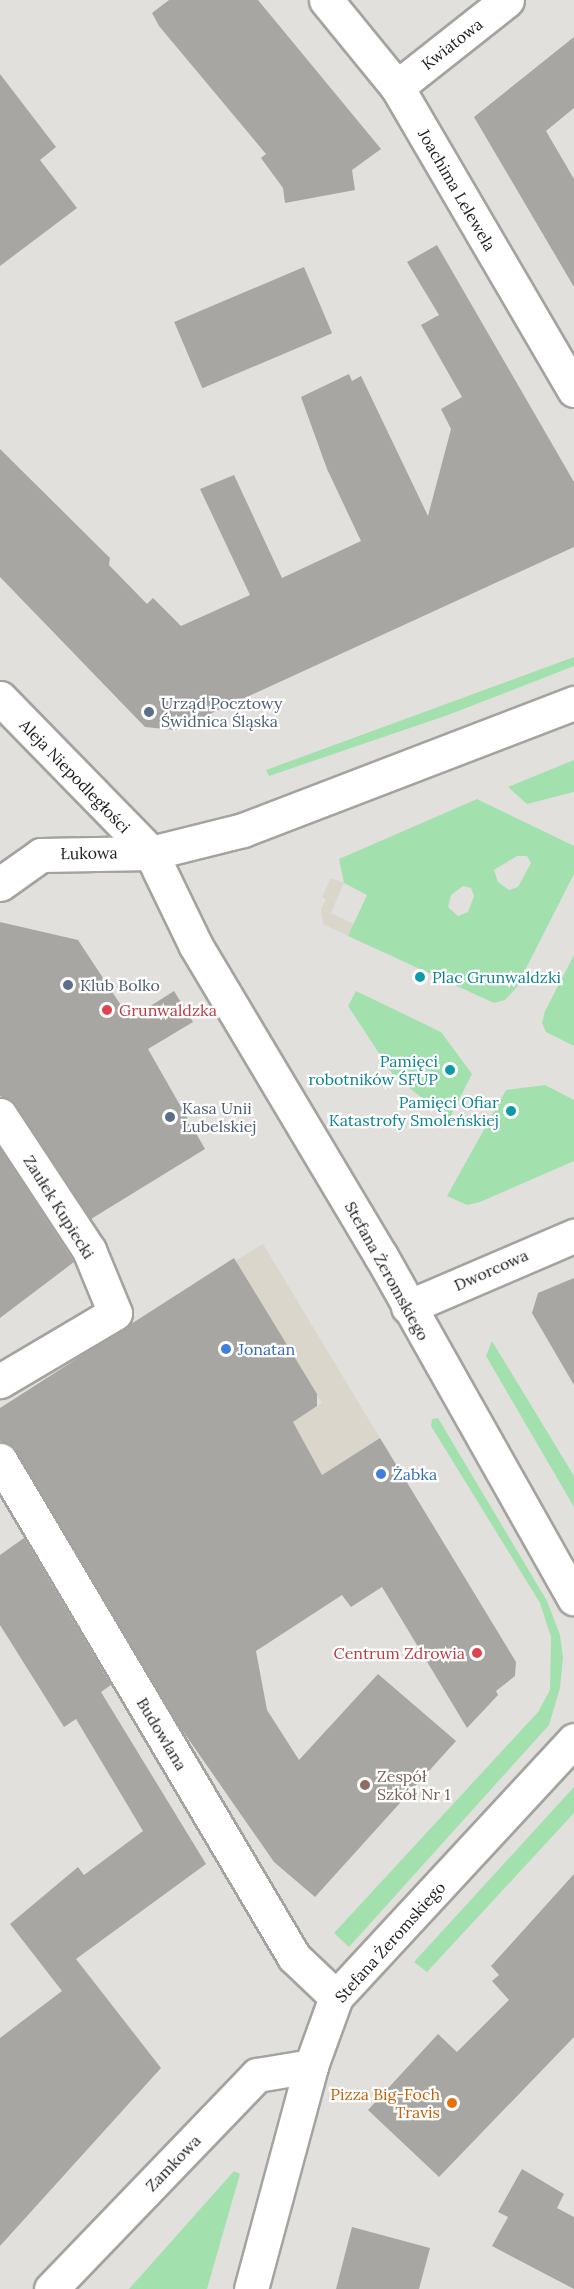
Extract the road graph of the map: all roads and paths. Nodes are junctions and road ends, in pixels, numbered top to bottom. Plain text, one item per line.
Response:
1 (326, 0) edge
2 (507, 0) edge
3 (398, 87) junction
4 (574, 390) edge
5 (0, 698) edge
6 (574, 703) edge
7 (151, 853) junction
8 (0, 884) edge
9 (0, 1115) edge
10 (574, 1236) edge
11 (408, 1307) junction
12 (0, 1381) edge
13 (0, 1460) edge
14 (574, 1598) edge
15 (574, 1740) edge
16 (336, 1997) junction
17 (311, 2066) junction
18 (51, 2289) edge
19 (251, 2289) edge

1 - 3 street, Joachima Lelewela
2 - 3 street, Kwiatowa
3 - 4 street, Joachima Lelewela
5 - 7 street, Aleja Niepodległości
6 - 7 street
7 - 8 street, Łukowa
7 - 11 street, Stefana Żeromskiego
9 - 12 street, Zaułek Kupiecki
10 - 11 street, Dworcowa
11 - 14 street, Stefana Żeromskiego
13 - 16 street, Budowlana
15 - 16 street, Stefana Żeromskiego
16 - 17 street, Stefana Żeromskiego
17 - 18 street, Zamkowa
17 - 19 street, Stefana Żeromskiego

